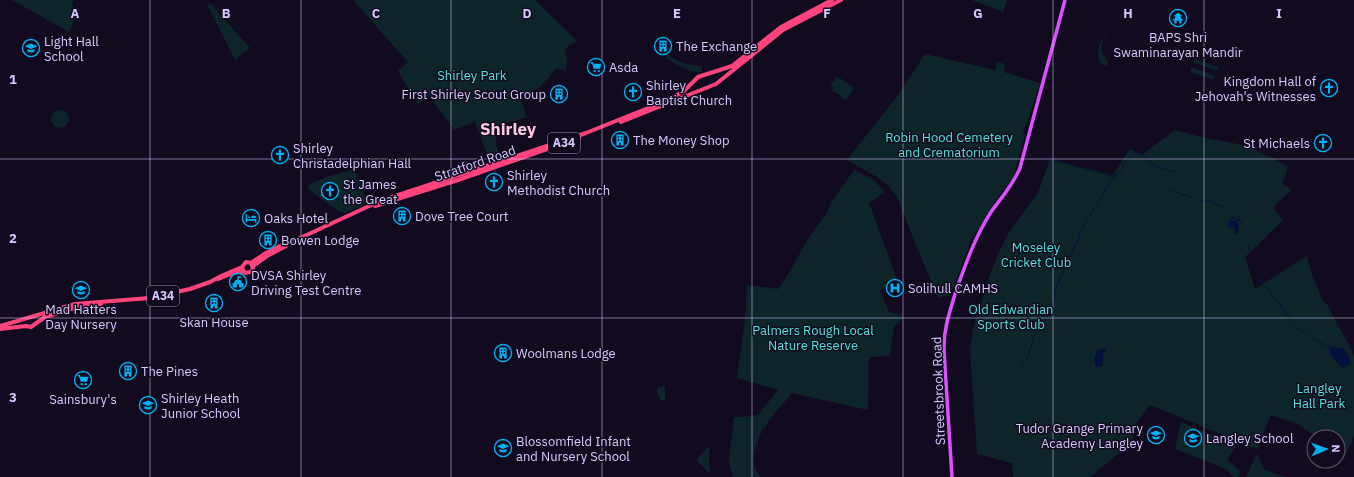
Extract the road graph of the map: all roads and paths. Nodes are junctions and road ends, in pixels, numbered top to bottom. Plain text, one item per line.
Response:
1 (832, 0) edge
2 (840, 0) edge
3 (1065, 0) edge
4 (682, 95) junction
5 (252, 265) junction
6 (242, 266) junction
7 (244, 272) junction
8 (215, 280) junction
9 (92, 304) junction
10 (33, 317) junction
11 (26, 320) junction
12 (36, 323) junction
13 (26, 326) junction
14 (0, 328) edge
15 (952, 477) edge

1 - 4 highway, Stratford Road / A34
2 - 4 highway, Stratford Road / A34
3 - 15 main road, Streetsbrook Road
4 - 5 highway, Stratford Road / A34
5 - 6 highway
5 - 7 highway
6 - 7 highway
6 - 8 highway, A34
7 - 8 highway, A34
8 - 9 highway, A34
9 - 10 highway, A34
9 - 12 highway, A34
10 - 11 highway, A34
10 - 12 highway
11 - 13 highway
11 - 14 highway, A34
12 - 13 highway, A34
13 - 14 highway, A34

